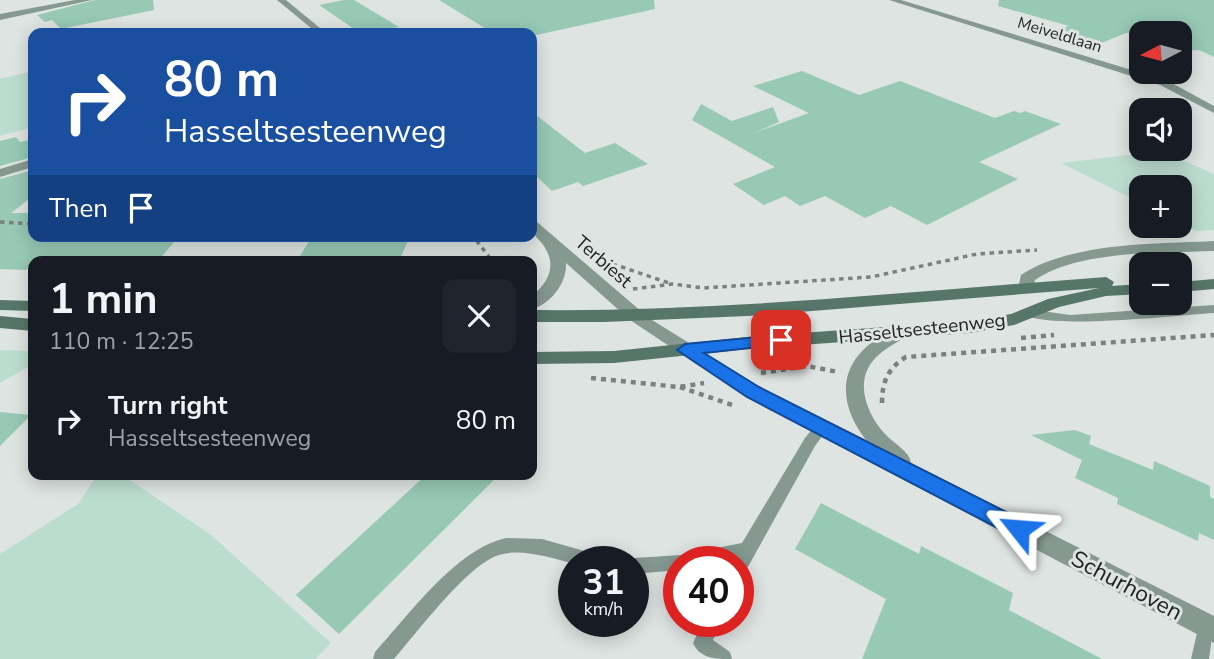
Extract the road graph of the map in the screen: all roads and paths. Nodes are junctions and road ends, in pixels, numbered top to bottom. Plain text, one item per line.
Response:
1 (89, 0) edge
2 (281, 0) edge
3 (893, 0) edge
4 (57, 3) edge
5 (0, 17) edge
6 (316, 28) edge
7 (1214, 110) edge
8 (28, 165) edge
9 (0, 173) edge
10 (0, 222) edge
11 (28, 224) edge
12 (537, 229) edge
13 (545, 236) junction
14 (1214, 246) edge
15 (1050, 249) dead end
16 (596, 258) dead end
17 (1214, 275) edge
18 (1192, 277) edge
19 (1129, 281) edge
20 (673, 284) junction
21 (1214, 284) edge
22 (1192, 285) edge
23 (1026, 289) junction
24 (1129, 290) edge
25 (607, 293) junction
26 (537, 301) edge
27 (0, 305) edge
28 (28, 306) edge
29 (1214, 309) edge
30 (1028, 313) junction
31 (537, 316) edge
32 (636, 316) junction
33 (0, 322) edge
34 (28, 325) edge
35 (901, 332) junction
36 (1214, 335) edge
37 (685, 350) junction
38 (537, 358) edge
39 (773, 370) dead end
40 (855, 377) junction
41 (883, 383) junction
42 (882, 408) dead end
43 (822, 428) junction
44 (913, 474) junction
45 (750, 546) edge
46 (558, 553) edge
47 (1210, 628) edge
48 (705, 637) edge
49 (382, 659) edge
50 (723, 659) edge
51 (1200, 659) edge

1 - 4 street
2 - 6 street
3 - 7 street, Meiveldlaan
4 - 5 street
8 - 9 street
10 - 11 path
12 - 13 street, Terbiest
13 - 25 street, Terbiest
13 - 26 street, Terbiest
14 - 23 street
15 - 20 path
16 - 20 path
17 - 18 main road
19 - 23 main road, Hasseltsesteenweg
20 - 25 path
21 - 22 main road
23 - 32 main road, Hasseltsesteenweg
24 - 30 main road, Hasseltsesteenweg
25 - 32 street, Terbiest
27 - 28 main road
29 - 30 lane
30 - 35 main road, Hasseltsesteenweg
31 - 32 main road, Hasseltsesteenweg
32 - 37 street, Schurhoven
33 - 34 main road
35 - 37 main road, Hasseltsesteenweg
35 - 40 street
36 - 41 path
37 - 38 main road, Hasseltsesteenweg
37 - 43 street, Schurhoven
39 - 40 path
40 - 41 path
40 - 44 street
41 - 42 path
43 - 44 street, Schurhoven
43 - 45 lane
44 - 47 street, Schurhoven
46 - 49 lane
47 - 51 lane
48 - 50 lane

